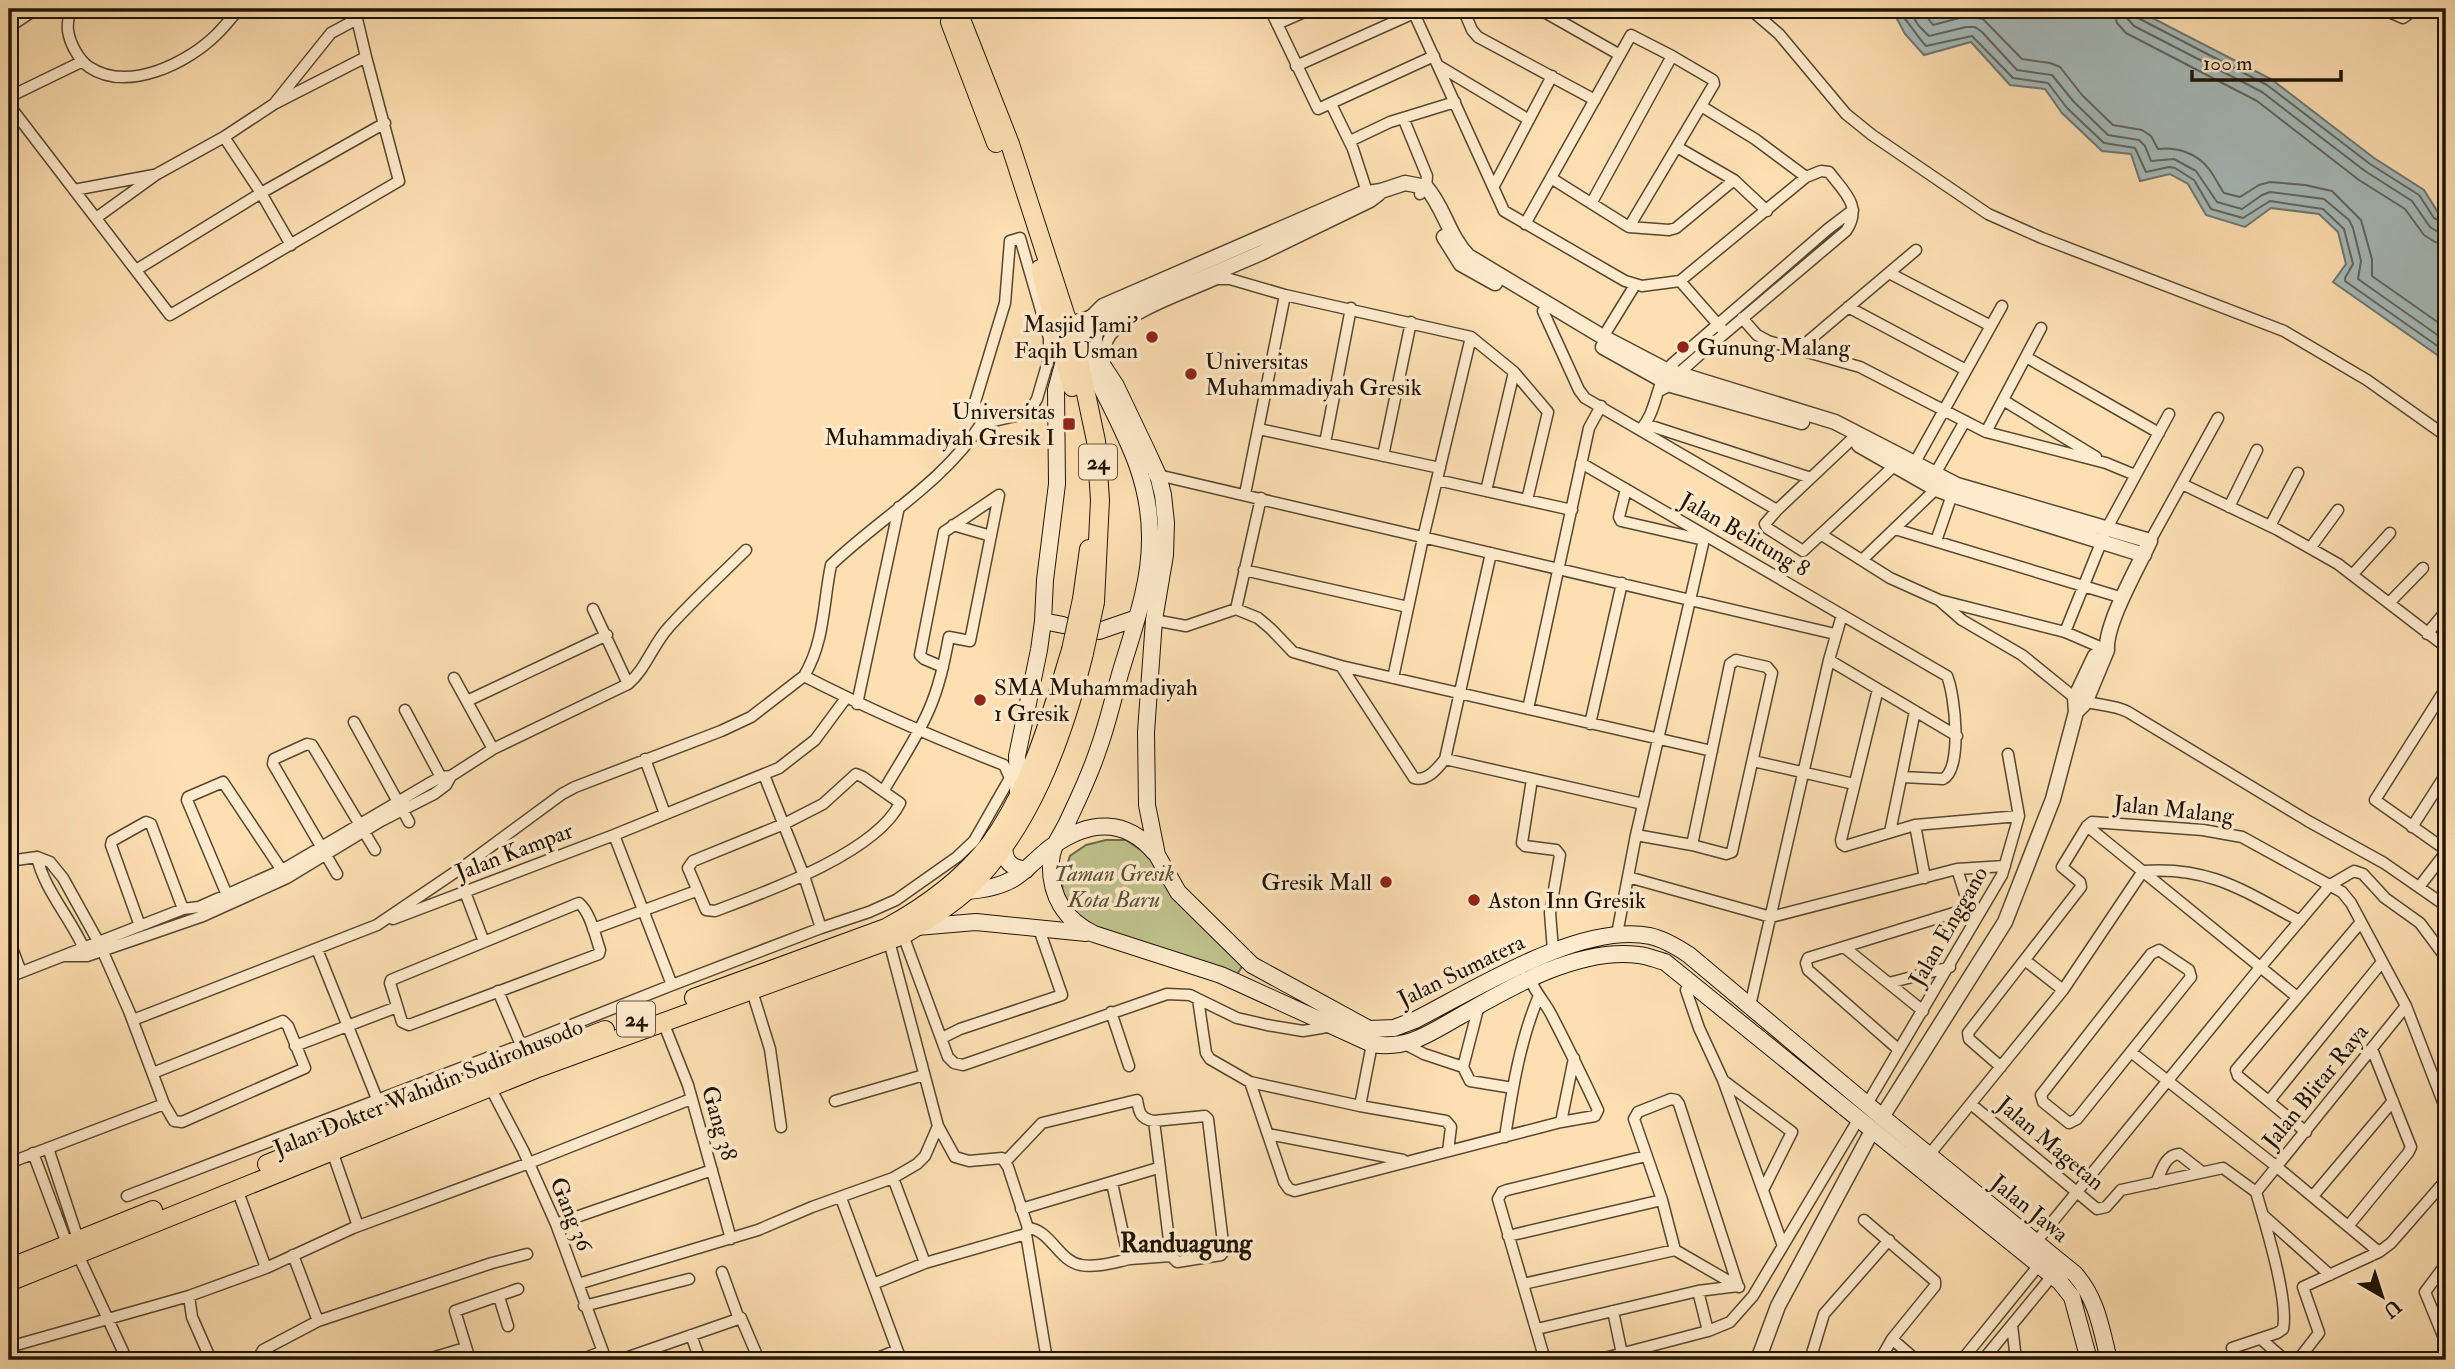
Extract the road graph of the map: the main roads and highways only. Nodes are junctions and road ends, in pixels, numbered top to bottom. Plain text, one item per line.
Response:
1 (945, 9) edge
2 (957, 9) edge
3 (980, 80) junction
4 (1004, 146) junction
5 (1080, 321) junction
6 (1065, 356) junction
7 (1151, 477) junction
8 (1088, 601) junction
9 (1145, 619) junction
10 (1043, 621) junction
11 (1063, 625) dead end
12 (1100, 631) dead end
13 (1078, 652) junction
14 (1018, 794) junction
15 (1054, 845) junction
16 (1004, 846) junction
17 (1157, 855) junction
18 (1026, 870) junction
19 (954, 891) junction
20 (976, 922) junction
21 (902, 934) junction
22 (1094, 934) junction
23 (1720, 981) junction
24 (1284, 983) junction
25 (1707, 996) junction
26 (1275, 999) junction
27 (620, 1031) junction
28 (1882, 1117) joint
29 (1872, 1131) joint
30 (2003, 1215) junction
31 (1992, 1228) junction
32 (75, 1249) junction
33 (9, 1269) edge
34 (9, 1282) edge
35 (2088, 1360) edge
36 (2109, 1360) edge

1 - 3 highway, Jalan Dokter Wahidin Sudirohusodo / 24
2 - 3 highway, Jalan Dokter Wahidin Sudirohusodo / 24
3 - 4 highway, Jalan Dokter Wahidin Sudirohusodo / 24
4 - 5 highway, Jalan Dokter Wahidin Sudirohusodo / 24
4 - 6 highway, Jalan Dokter Wahidin Sudirohusodo / 24
5 - 7 main road, Jalan Sumatera
5 - 7 main road, Jalan Sumatera
5 - 8 highway, Jalan Dokter Wahidin Sudirohusodo / 24
6 - 8 highway, Jalan Dokter Wahidin Sudirohusodo / 24
6 - 10 main road
7 - 9 main road, Jalan Sumatera
8 - 13 highway, Jalan Dokter Wahidin Sudirohusodo / 24, bridge
9 - 12 main road
9 - 15 main road, Jalan Sumatera
9 - 17 main road, Jalan Sumatera
10 - 11 main road
10 - 14 main road
13 - 14 highway, Jalan Dokter Wahidin Sudirohusodo / 24
13 - 16 highway, Jalan Dokter Wahidin Sudirohusodo / 24
14 - 19 highway, Jalan Dokter Wahidin Sudirohusodo / 24
15 - 17 main road
15 - 18 main road
15 - 22 main road
16 - 18 main road
16 - 19 highway, Jalan Dokter Wahidin Sudirohusodo / 24
17 - 24 main road, Jalan Sumatera
18 - 19 main road
19 - 20 main road
19 - 21 highway, Jalan Dokter Wahidin Sudirohusodo / 24
19 - 27 highway, Jalan Dokter Wahidin Sudirohusodo / 24
20 - 21 main road
20 - 22 main road
21 - 27 highway, Jalan Dokter Wahidin Sudirohusodo / 24
22 - 26 main road, Jalan Sumatera
23 - 24 main road, Jalan Sumatera
23 - 25 main road
23 - 28 main road, Jalan Sumatera
24 - 26 main road
25 - 26 main road, Jalan Sumatera
25 - 29 main road, Jalan Sumatera
27 - 32 highway, Jalan Dokter Wahidin Sudirohusodo / 24
27 - 32 highway, Jalan Dokter Wahidin Sudirohusodo / 24
28 - 30 main road, Jalan Jawa
29 - 31 main road, Jalan Jawa
30 - 31 main road
30 - 36 main road, Jalan Jawa
31 - 35 main road, Jalan Jawa
32 - 33 highway, Jalan Dokter Wahidin Sudirohusodo / 24
32 - 34 highway, Jalan Dokter Wahidin Sudirohusodo / 24

